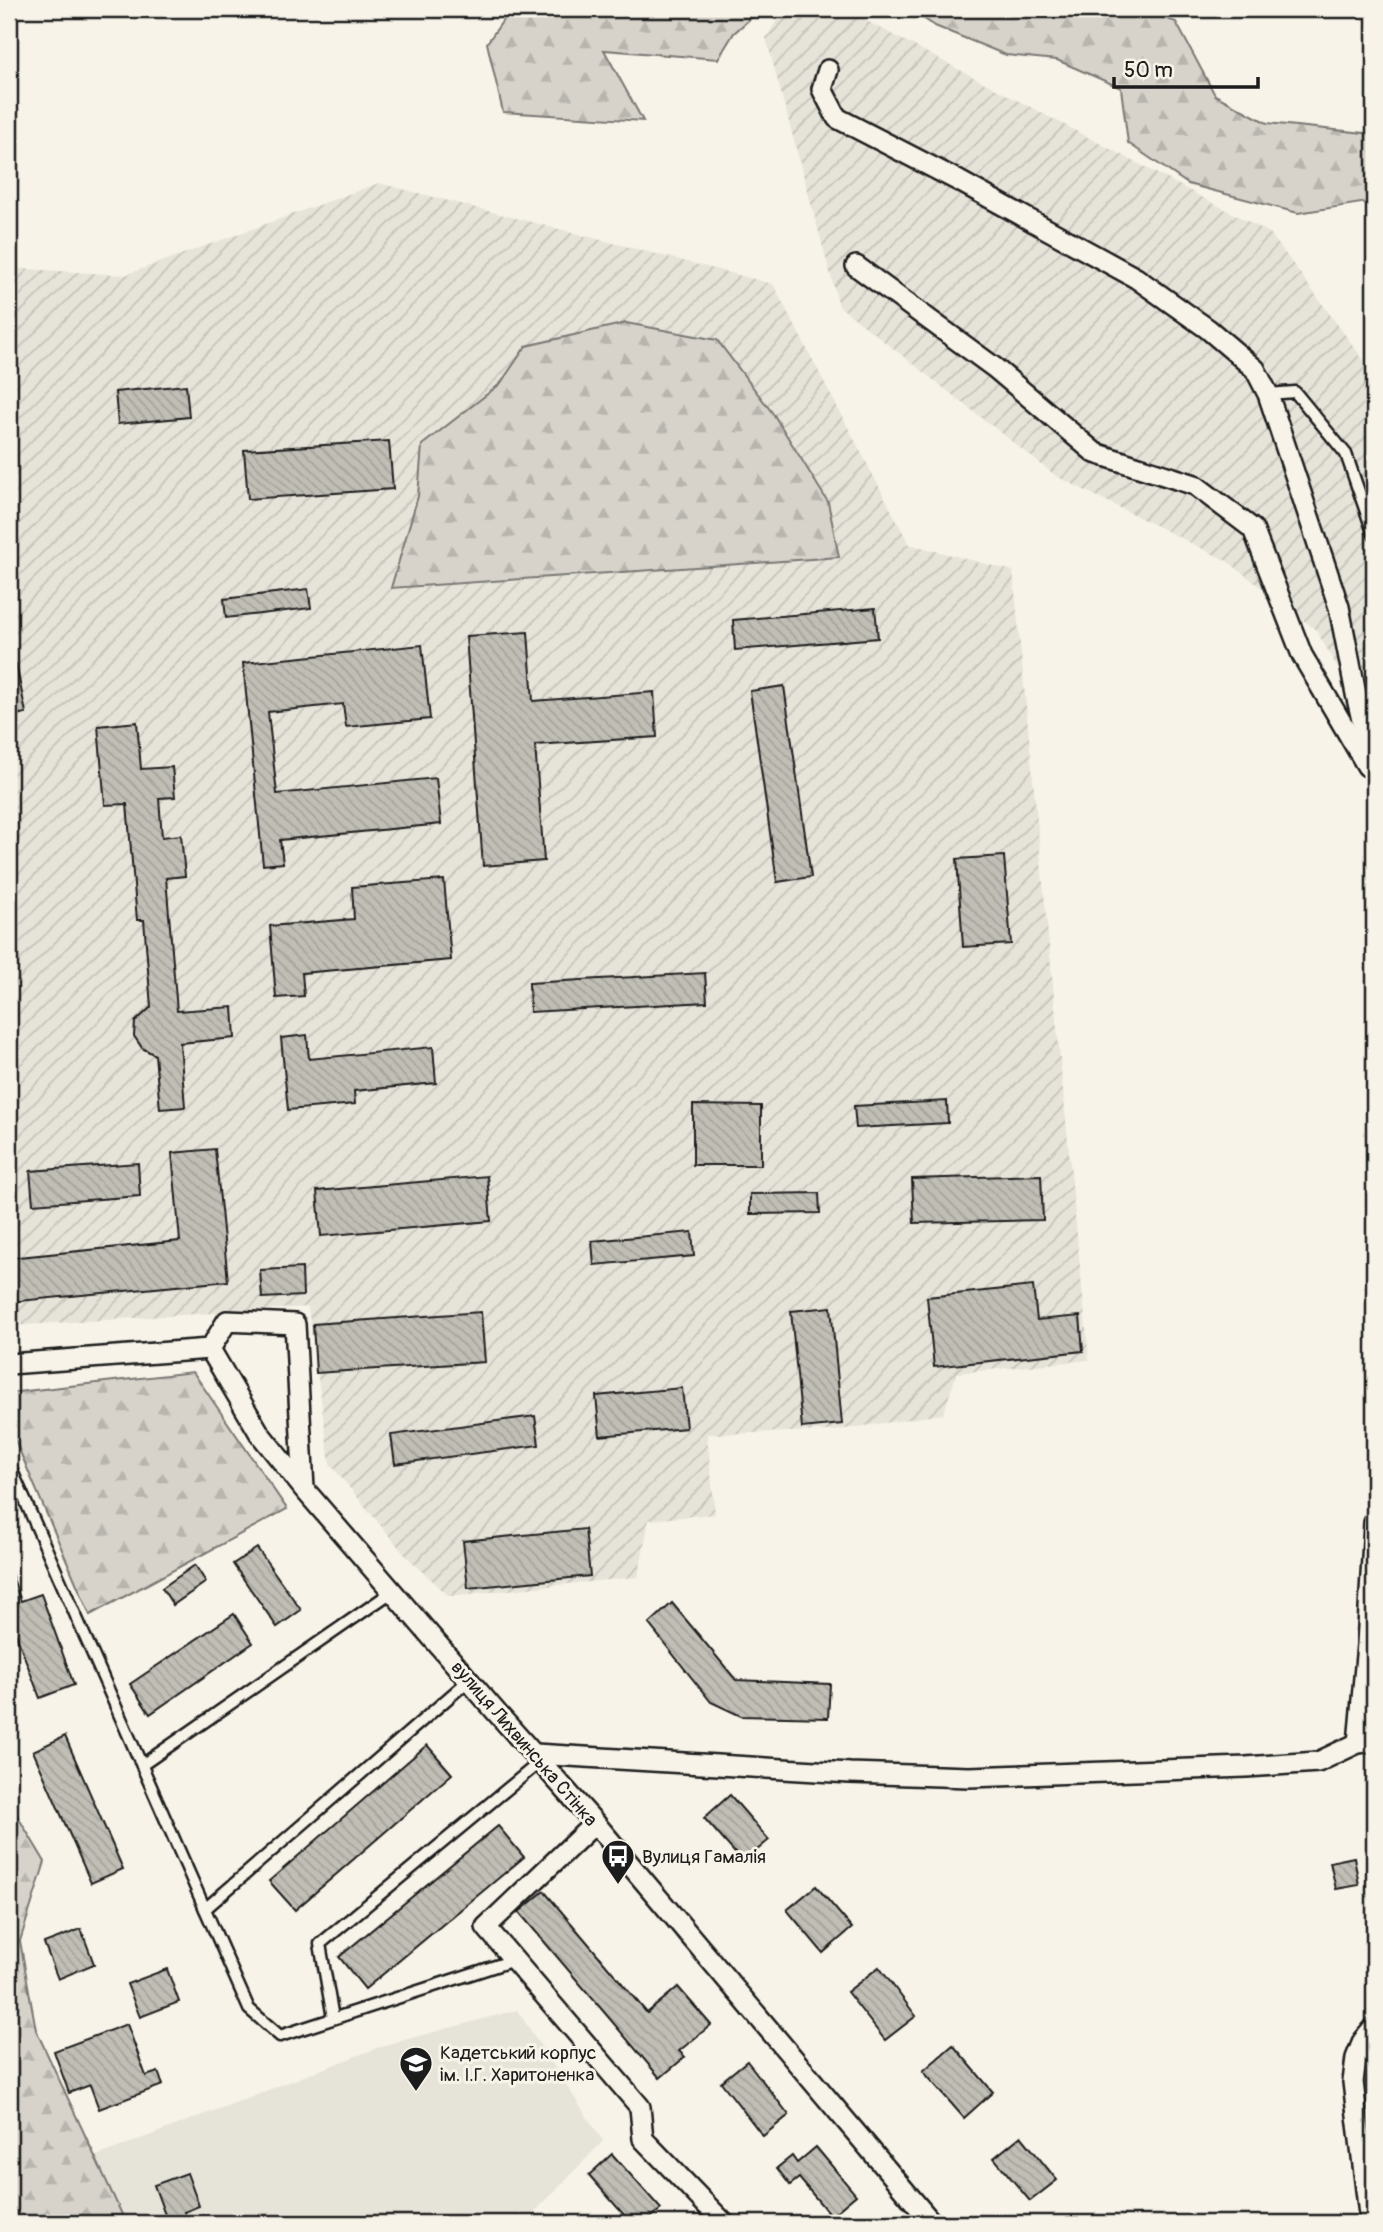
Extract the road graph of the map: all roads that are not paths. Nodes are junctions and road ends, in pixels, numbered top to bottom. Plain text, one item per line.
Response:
1 (828, 70) dead end
2 (856, 266) dead end
3 (1268, 394) junction
4 (1374, 535) edge
5 (1374, 772) edge
6 (1374, 779) edge
7 (210, 1349) junction
8 (9, 1364) edge
9 (9, 1464) edge
10 (304, 1489) junction
11 (1374, 1523) edge
12 (393, 1591) junction
13 (470, 1679) junction
14 (1366, 1742) edge
15 (538, 1757) junction
16 (142, 1765) junction
17 (595, 1823) junction
18 (205, 1909) junction
19 (514, 1960) junction
20 (333, 2018) junction
21 (1374, 2028) edge
22 (724, 2223) edge
23 (932, 2223) edge
24 (1370, 2223) edge

1 - 3 street
2 - 6 street
3 - 4 lane
3 - 5 street
7 - 8 street
7 - 10 street, вулиця Лихвинська Стінка
7 - 10 street
9 - 16 lane
10 - 12 street, вулиця Лихвинська Стінка
11 - 14 street
12 - 13 street, вулиця Лихвинська Стінка
12 - 16 lane
13 - 15 street, вулиця Лихвинська Стінка
13 - 18 lane
14 - 15 street
15 - 17 street, вулиця Лихвинська Стінка
15 - 20 lane
16 - 18 lane
17 - 19 street
17 - 23 street, вулиця Лихвинська Стінка
18 - 20 lane
19 - 20 lane
19 - 22 street
21 - 24 street

